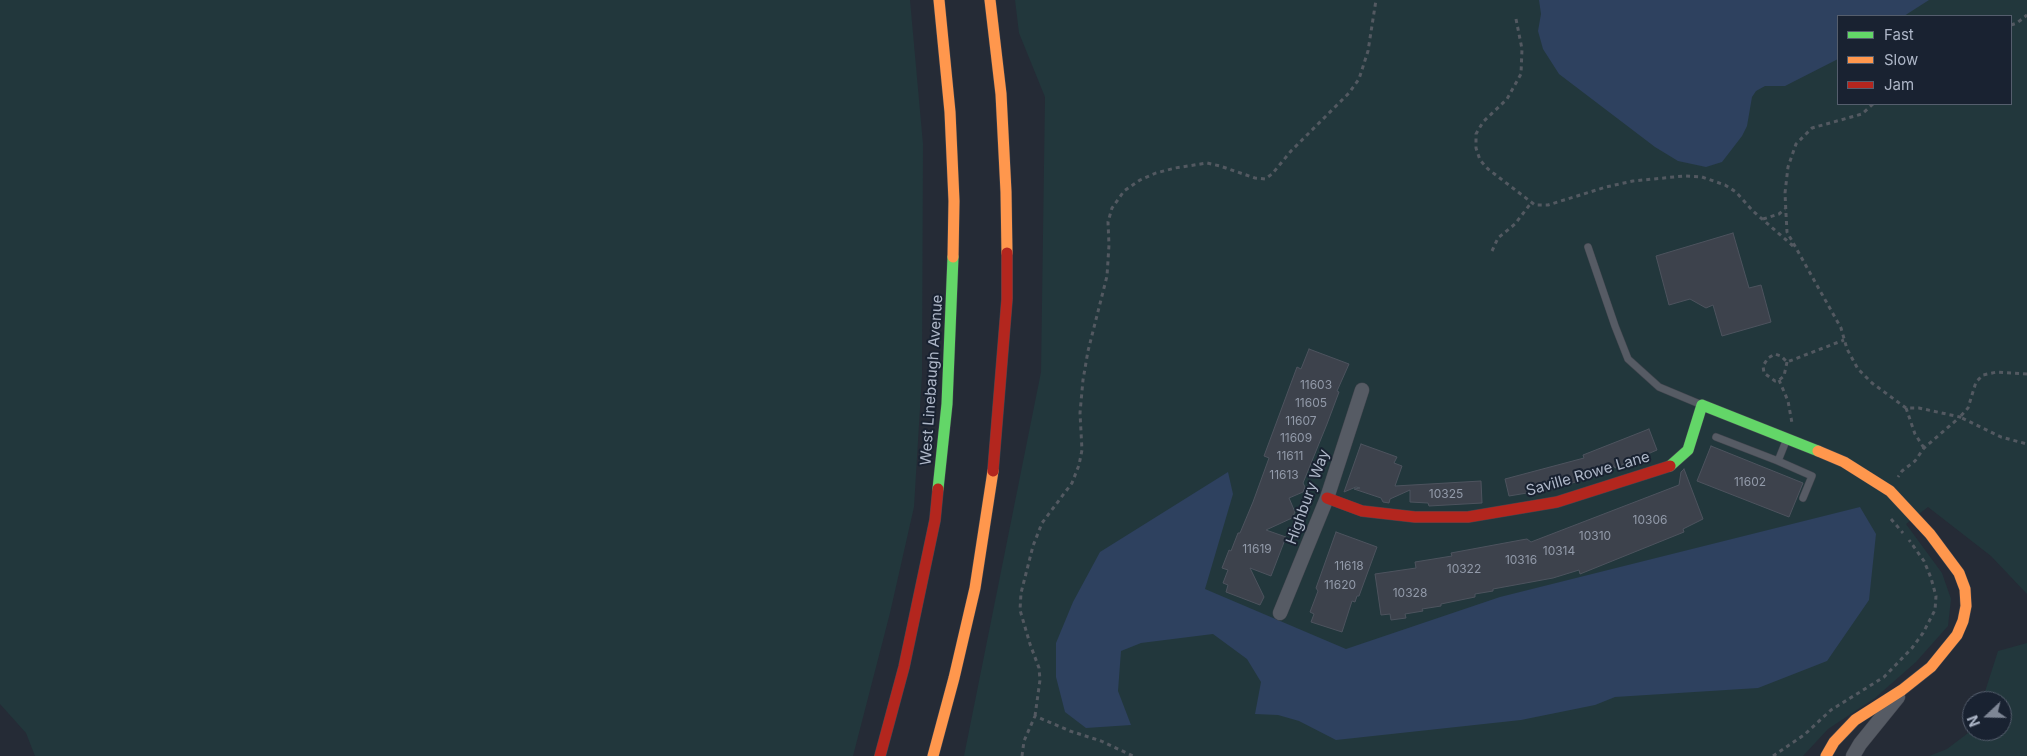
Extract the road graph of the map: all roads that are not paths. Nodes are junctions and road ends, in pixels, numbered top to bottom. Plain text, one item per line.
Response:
1 (939, 0) edge
2 (990, 0) edge
3 (1588, 247) dead end
4 (1362, 390) dead end
5 (1702, 405) junction
6 (1716, 437) dead end
7 (1787, 438) junction
8 (1778, 461) junction
9 (1327, 498) junction
10 (1803, 498) dead end
11 (1280, 613) dead end
12 (1902, 690) junction
13 (880, 756) edge
14 (933, 756) edge
15 (1826, 756) edge
16 (1853, 756) edge

1 - 13 main road, West Linebaugh Avenue
2 - 14 main road
3 - 5 lane
4 - 9 street, Highbury Way
5 - 7 main road
5 - 9 main road, Saville Rowe Lane
6 - 8 lane
7 - 8 lane
7 - 12 main road
8 - 10 lane
9 - 11 street, Highbury Way
12 - 15 main road
12 - 16 street

